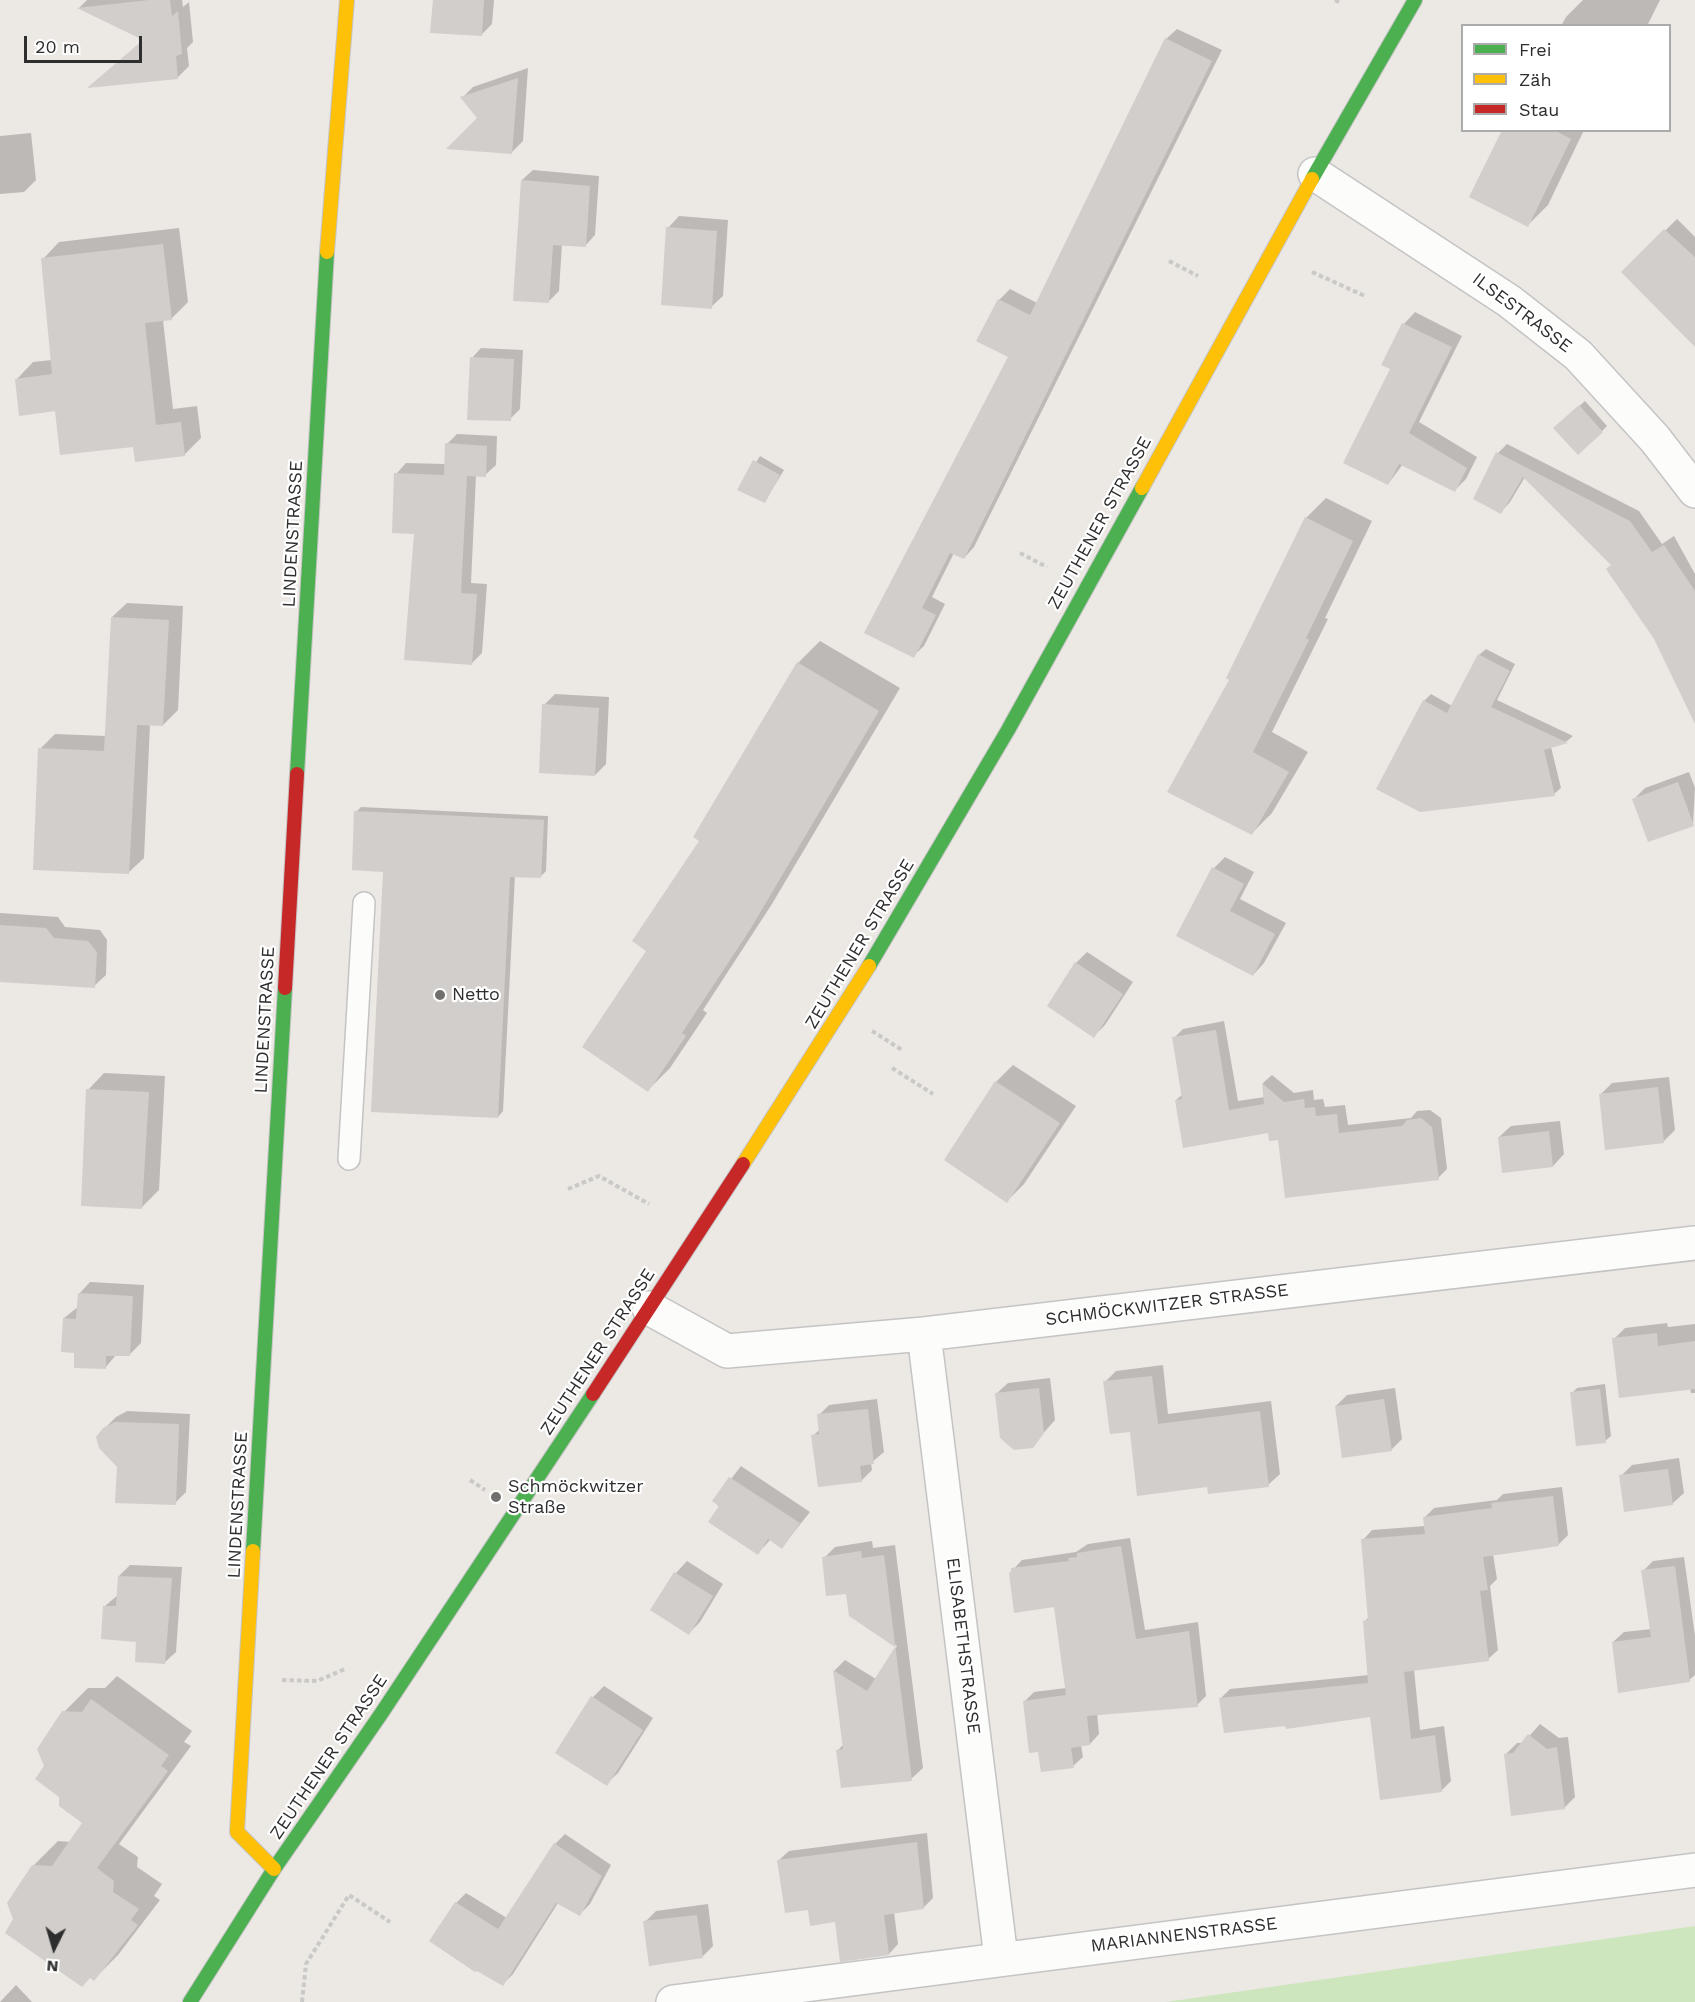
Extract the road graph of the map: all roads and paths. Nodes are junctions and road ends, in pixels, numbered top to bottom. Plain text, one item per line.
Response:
1 (346, 0) edge
2 (1335, 0) edge
3 (1415, 0) edge
4 (1341, 3) dead end
5 (1315, 174) junction
6 (1169, 261) dead end
7 (1312, 272) dead end
8 (1198, 276) dead end
9 (1365, 296) dead end
10 (1695, 491) edge
11 (1020, 553) dead end
12 (1047, 567) dead end
13 (364, 903) dead end
14 (864, 1026) dead end
15 (902, 1050) dead end
16 (892, 1068) dead end
17 (933, 1094) dead end
18 (349, 1159) dead end
19 (568, 1190) dead end
20 (649, 1204) dead end
21 (1695, 1243) edge
22 (649, 1308) junction
23 (924, 1334) junction
24 (274, 1869) junction
25 (1695, 1870) edge
26 (390, 1922) dead end
27 (1001, 1958) junction
28 (190, 2002) edge
29 (302, 2002) edge
30 (673, 2002) edge

1 - 24 main road, LINDENSTRASSE
2 - 4 path
3 - 5 main road, ZEUTHENER STRASSE
5 - 10 street, ILSESTRASSE
5 - 22 main road, ZEUTHENER STRASSE
6 - 8 path
7 - 9 path
11 - 12 path
13 - 18 lane
14 - 15 path
16 - 17 path
19 - 20 path
21 - 23 street, SCHMÖCKWITZER STRASSE
22 - 23 street, SCHMÖCKWITZER STRASSE
22 - 24 main road, ZEUTHENER STRASSE
23 - 27 street, ELISABETHSTRASSE
24 - 28 main road
25 - 27 street, MARIANNENSTRASSE
26 - 29 path
27 - 30 street, MARIANNENSTRASSE

